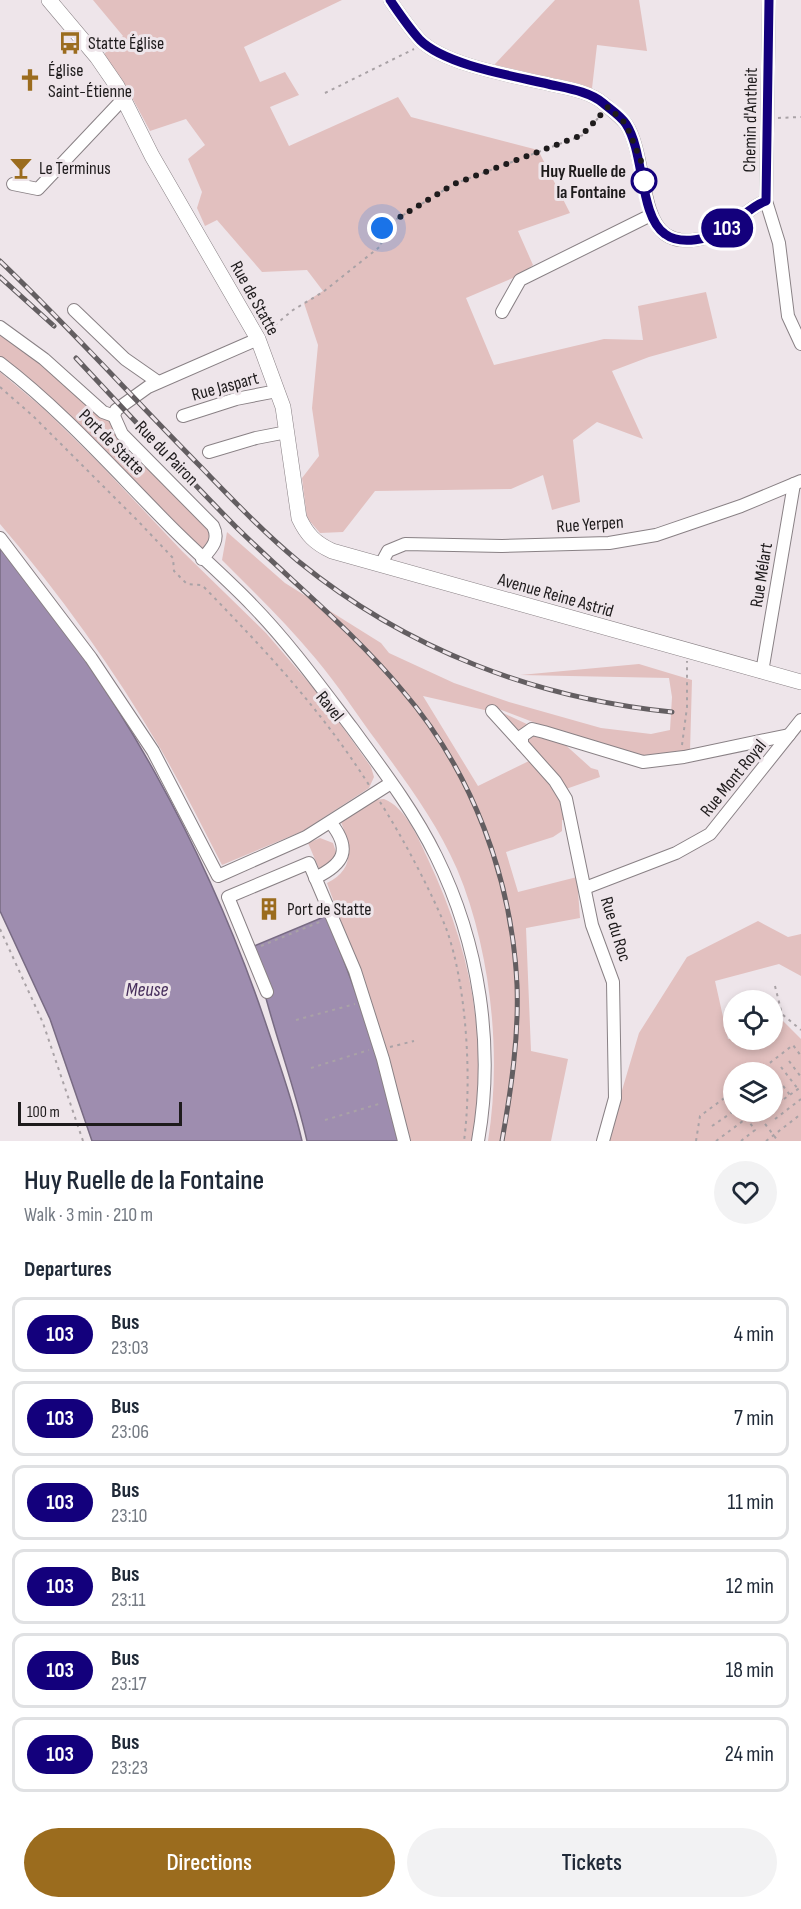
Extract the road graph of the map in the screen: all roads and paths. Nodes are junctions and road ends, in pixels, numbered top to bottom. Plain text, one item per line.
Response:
1 (49, 0) edge
2 (390, 0) edge
3 (769, 0) edge
4 (422, 42) junction
5 (325, 93) dead end
6 (124, 98) junction
7 (608, 107) junction
8 (801, 117) edge
9 (784, 118) dead end
10 (14, 184) dead end
11 (766, 201) junction
12 (651, 215) junction
13 (74, 310) dead end
14 (502, 312) dead end
15 (0, 327) edge
16 (258, 339) junction
17 (801, 344) edge
18 (0, 363) edge
19 (158, 382) junction
20 (0, 387) edge
21 (277, 391) junction
22 (114, 416) junction
23 (183, 416) dead end
24 (287, 432) junction
25 (209, 452) dead end
26 (797, 482) edge
27 (306, 533) joint
28 (0, 538) edge
29 (202, 559) junction
30 (381, 564) junction
31 (688, 652) junction
32 (762, 672) junction
33 (801, 682) edge
34 (492, 711) dead end
35 (801, 720) edge
36 (789, 735) junction
37 (522, 744) junction
38 (684, 757) junction
39 (391, 783) junction
40 (375, 794) junction
41 (331, 823) junction
42 (315, 878) junction
43 (585, 888) junction
44 (324, 920) dead end
45 (0, 929) edge
46 (257, 948) dead end
47 (775, 986) dead end
48 (267, 992) dead end
49 (358, 1013) dead end
50 (296, 1020) dead end
51 (801, 1030) edge
52 (366, 1041) dead end
53 (414, 1041) dead end
54 (380, 1050) junction
55 (801, 1056) edge
56 (789, 1061) dead end
57 (771, 1062) edge
58 (311, 1068) dead end
59 (783, 1068) edge
60 (801, 1077) edge
61 (783, 1086) edge
62 (801, 1086) edge
63 (798, 1089) junction
64 (790, 1095) junction
65 (723, 1099) edge
66 (801, 1099) edge
67 (783, 1100) edge
68 (387, 1112) dead end
69 (783, 1113) edge
70 (801, 1114) edge
71 (723, 1118) edge
72 (325, 1120) dead end
73 (742, 1122) edge
74 (750, 1122) edge
75 (763, 1122) edge
76 (712, 1126) dead end
77 (773, 1135) junction
78 (83, 1141) edge
79 (404, 1141) edge
80 (464, 1141) edge
81 (478, 1141) edge
82 (603, 1141) edge
83 (696, 1141) edge
84 (716, 1141) edge
85 (741, 1141) edge
86 (766, 1141) edge
87 (778, 1141) edge

1 - 6 main road, Rue de Statte
2 - 4 street
3 - 11 street, Chemin d'Antheit
4 - 5 path
4 - 7 street
6 - 10 street
6 - 16 main road, Rue de Statte
7 - 12 street
7 - 16 path
8 - 9 path
11 - 12 street
11 - 17 street, Chemin d'Antheit
12 - 14 street
13 - 19 street
15 - 22 street
16 - 19 street, Rue du Pairon
16 - 21 main road, Rue de Statte
18 - 29 street, Port de Statte
19 - 22 street, Rue du Pairon
20 - 40 path, Ravel
21 - 23 street, Rue Jaspart
21 - 24 main road, Rue de Statte
22 - 29 street, Rue du Pairon
24 - 25 street
24 - 27 main road, Rue de Statte
26 - 30 street, Rue Yerpen
26 - 32 street, Rue Mélart
27 - 30 main road, Avenue Reine Astrid
28 - 41 street
29 - 39 street, Port de Statte
30 - 31 main road, Avenue Reine Astrid
31 - 32 main road, Avenue Reine Astrid
31 - 38 path
32 - 33 main road, Avenue Reine Astrid
34 - 37 street, Rue du Roc
35 - 36 street, Rue Mont Royal
36 - 38 street
36 - 43 street, Rue Mont Royal
37 - 38 street
37 - 43 street, Rue du Roc
39 - 40 street
39 - 81 street, Port de Statte
40 - 41 street
40 - 80 path, Ravel
41 - 42 street
42 - 48 street
42 - 54 street
43 - 82 street, Rue du Roc
44 - 46 path
45 - 78 path
47 - 51 path
49 - 50 path
52 - 58 path
53 - 54 path
54 - 79 street
55 - 57 path
56 - 60 path
59 - 63 path
61 - 64 path
62 - 63 path
63 - 64 path
64 - 67 path
65 - 83 path
66 - 69 path
68 - 72 path
70 - 77 path
71 - 76 path
73 - 84 path
74 - 85 path
75 - 77 path
77 - 86 path
77 - 87 path

